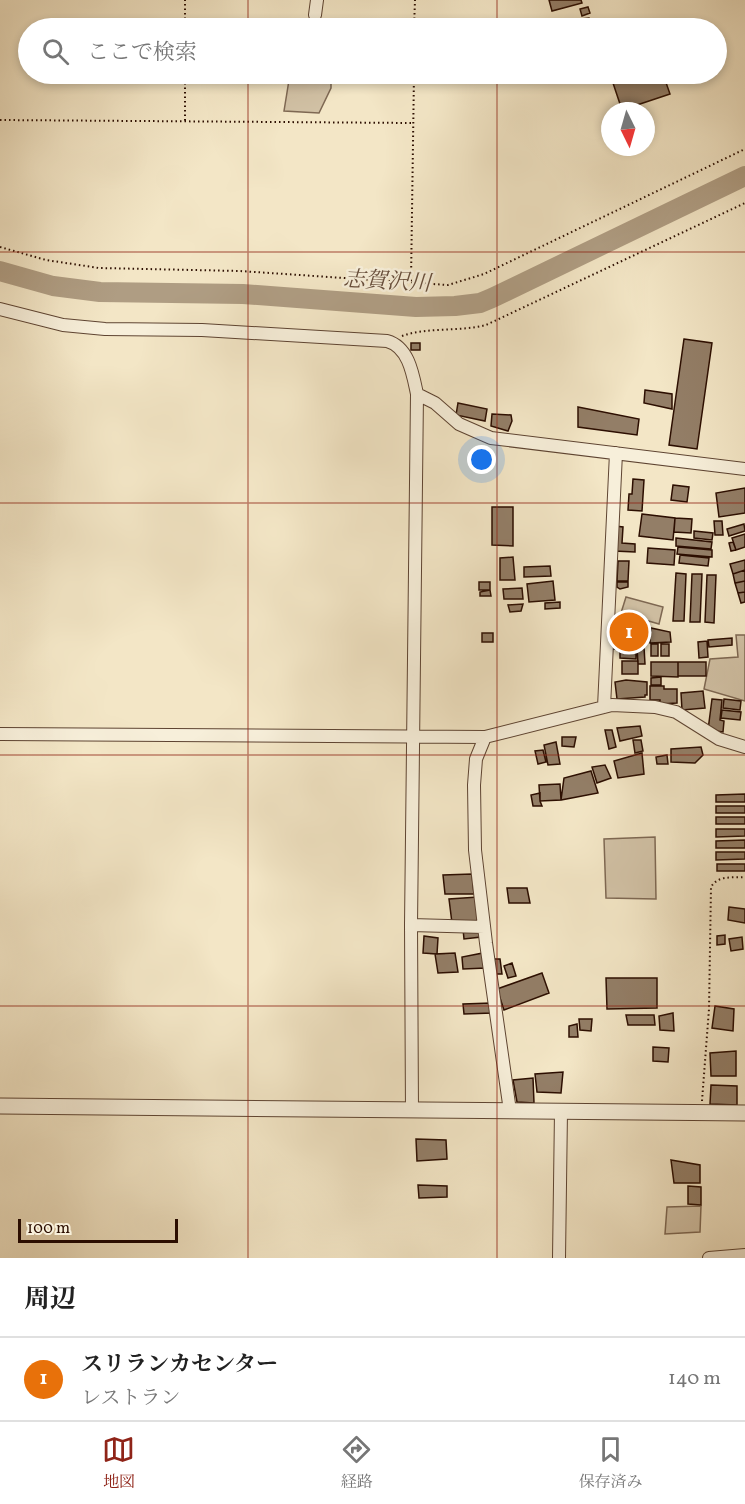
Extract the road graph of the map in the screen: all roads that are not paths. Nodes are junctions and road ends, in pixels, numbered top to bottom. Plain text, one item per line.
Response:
1 (317, 0) edge
2 (315, 15) dead end
3 (0, 309) edge
4 (417, 394) junction
5 (616, 453) junction
6 (745, 469) edge
7 (604, 707) junction
8 (0, 734) edge
9 (414, 736) junction
10 (485, 737) junction
11 (745, 747) edge
12 (411, 925) junction
13 (484, 927) junction
14 (0, 1106) edge
15 (412, 1111) junction
16 (510, 1111) junction
17 (561, 1111) junction
18 (745, 1113) edge
19 (745, 1255) edge
20 (559, 1258) edge
21 (709, 1258) edge

1 - 2 street
3 - 4 street
4 - 5 street
4 - 9 street
5 - 6 street
5 - 7 street
7 - 10 street
7 - 11 street
8 - 9 street
9 - 10 street
9 - 12 street
10 - 13 street
12 - 13 street
12 - 15 street
13 - 16 street
14 - 15 street
15 - 16 street
16 - 17 street
17 - 18 street
17 - 20 street
19 - 21 street

